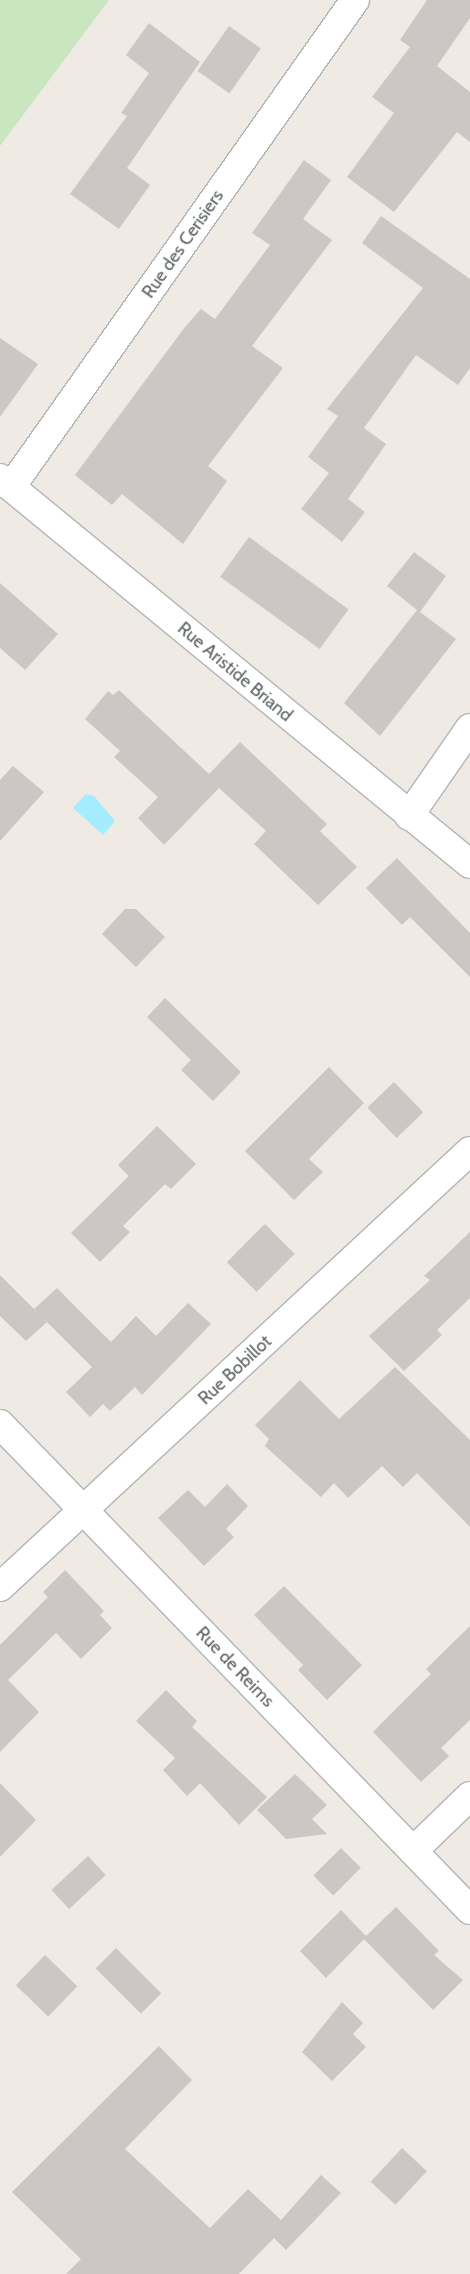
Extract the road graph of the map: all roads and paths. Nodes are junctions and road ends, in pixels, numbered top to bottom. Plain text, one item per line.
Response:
1 (355, 0) edge
2 (6, 483) edge
3 (470, 728) edge
4 (409, 816) junction
5 (470, 864) edge
6 (470, 1151) edge
7 (0, 1424) edge
8 (84, 1510) junction
9 (0, 1587) edge
10 (470, 1796) edge
11 (413, 1851) junction
12 (470, 1910) edge

1 - 2 street, Rue des Cerisiers
2 - 4 street, Rue Aristide Briand
3 - 4 street
4 - 5 street, Rue Aristide Briand
6 - 8 street, Rue Bobillot
7 - 8 street, Rue de Reims
8 - 9 street, Rue Bobillot
8 - 11 street, Rue de Reims
10 - 11 street
11 - 12 street, Rue de Reims

